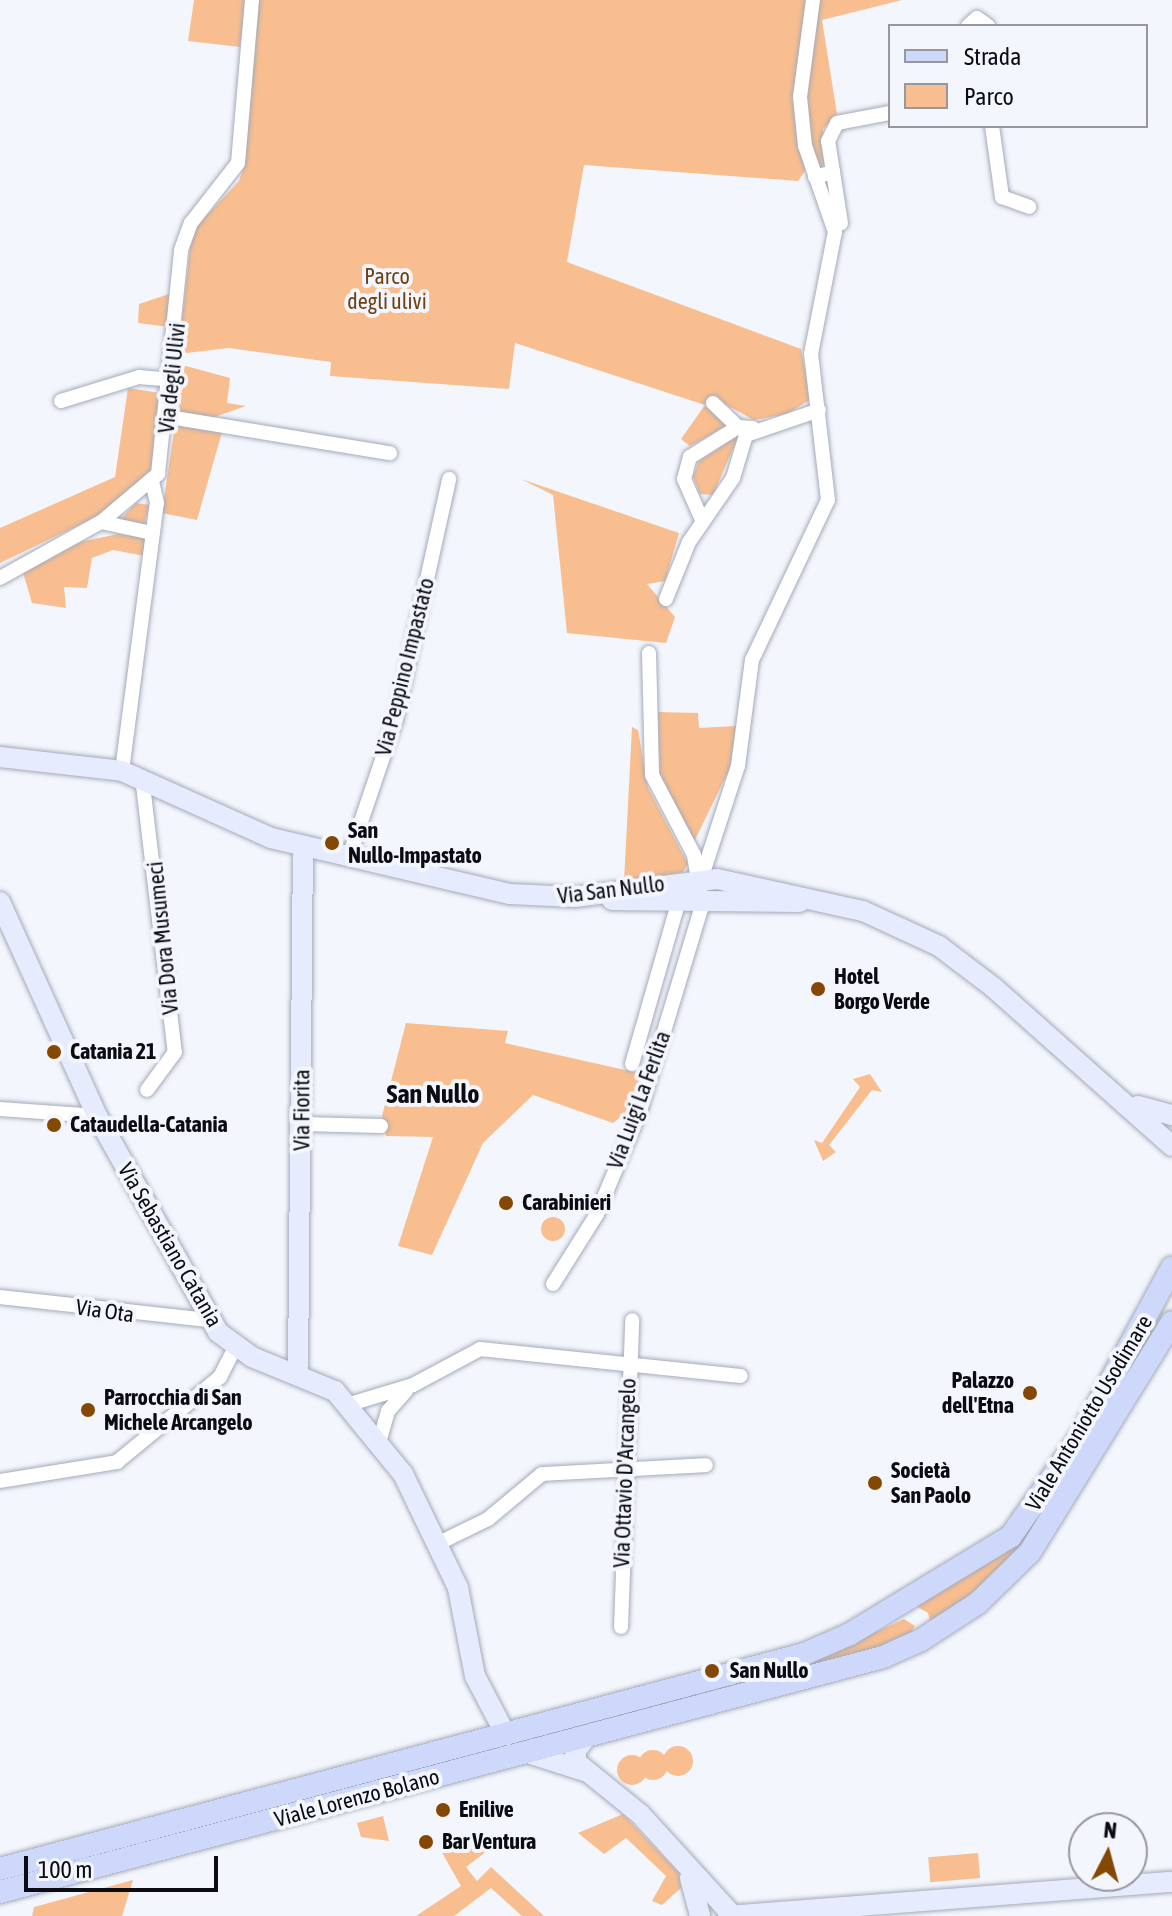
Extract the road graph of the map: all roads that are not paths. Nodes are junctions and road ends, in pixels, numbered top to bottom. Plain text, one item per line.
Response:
1 (252, 0) edge
2 (813, 0) edge
3 (888, 114) edge
4 (992, 128) edge
5 (833, 172) junction
6 (815, 177) junction
7 (1029, 207) dead end
8 (830, 281) junction
9 (172, 380) junction
10 (61, 401) dead end
11 (713, 403) dead end
12 (819, 410) junction
13 (169, 417) junction
14 (746, 428) junction
15 (390, 453) dead end
16 (449, 479) dead end
17 (152, 481) junction
18 (702, 520) junction
19 (101, 522) junction
20 (152, 533) junction
21 (0, 578) edge
22 (666, 599) dead end
23 (649, 653) dead end
24 (0, 757) edge
25 (122, 771) junction
26 (142, 777) junction
27 (303, 846) junction
28 (351, 851) junction
29 (701, 879) junction
30 (651, 894) junction
31 (824, 901) junction
32 (0, 902) edge
33 (678, 904) junction
34 (702, 905) junction
35 (632, 1064) dead end
36 (147, 1090) dead end
37 (1130, 1103) junction
38 (0, 1109) edge
39 (1172, 1115) edge
40 (97, 1116) junction
41 (302, 1124) junction
42 (381, 1126) dead end
43 (1172, 1146) edge
44 (1172, 1268) edge
45 (553, 1284) dead end
46 (0, 1297) edge
47 (210, 1320) junction
48 (632, 1320) dead end
49 (1172, 1322) edge
50 (235, 1347) junction
51 (629, 1364) junction
52 (298, 1373) junction
53 (741, 1376) dead end
54 (413, 1385) junction
55 (395, 1401) junction
56 (350, 1404) junction
57 (365, 1421) junction
58 (380, 1439) junction
59 (706, 1465) dead end
60 (625, 1469) junction
61 (0, 1481) edge
62 (435, 1545) junction
63 (888, 1613) junction
64 (621, 1627) dead end
65 (921, 1640) junction
66 (506, 1735) junction
67 (587, 1736) junction
68 (528, 1753) junction
69 (586, 1772) junction
70 (676, 1854) junction
71 (0, 1869) edge
72 (1172, 1882) edge
73 (0, 1892) edge
74 (918, 1908) edge
75 (731, 1915) edge
76 (700, 1916) edge

1 - 9 street, Via degli Ulivi
2 - 6 street
3 - 5 street
4 - 7 street
5 - 6 street
5 - 8 street
6 - 8 street
8 - 12 street
9 - 10 street
9 - 13 street, Via degli Ulivi
11 - 14 street
12 - 14 street
12 - 29 street
13 - 15 street
13 - 17 street, Via degli Ulivi
14 - 18 street
14 - 18 street
16 - 28 street, Via Peppino Impastato
17 - 19 street
17 - 20 street, Via degli Ulivi
18 - 22 street
19 - 20 street
19 - 21 street
20 - 25 street, Via degli Ulivi
23 - 29 street
24 - 25 main road, Via San Nullo
25 - 26 main road, Via San Nullo
26 - 27 main road, Via San Nullo
26 - 36 street, Via Dora Musumeci
27 - 28 main road, Via San Nullo
27 - 41 main road, Via Fiorita
28 - 30 main road, Via San Nullo
29 - 30 main road, Via San Nullo
29 - 31 main road, Via San Nullo
29 - 34 street, Via Luigi La Ferlita
30 - 33 main road
31 - 34 main road
31 - 37 main road, Via San Nullo
32 - 40 main road, Via Sebastiano Catania
33 - 34 main road
33 - 35 street
34 - 45 street, Via Luigi La Ferlita
37 - 39 main road
37 - 43 main road, Via San Nullo
38 - 40 street
40 - 47 main road, Via Sebastiano Catania
41 - 42 street
41 - 52 main road, Via Fiorita
44 - 63 main road, Viale Antoniotto Usodimare
46 - 47 street, Via Ota
47 - 50 main road, Via Sebastiano Catania
48 - 51 street, Via Ottavio D'Arcangelo
49 - 65 main road, Viale Antoniotto Usodimare
50 - 52 main road, Via Sebastiano Catania
50 - 61 street
51 - 53 street
51 - 54 street
51 - 60 street, Via Ottavio D'Arcangelo
52 - 56 main road, Via Sebastiano Catania
54 - 55 street
54 - 56 street
55 - 57 street
55 - 58 street
56 - 57 main road, Via Sebastiano Catania
57 - 58 main road, Via Sebastiano Catania
58 - 62 main road, Via Sebastiano Catania
59 - 60 street
60 - 62 street
60 - 64 street, Via Ottavio D'Arcangelo
62 - 66 main road, Via Sebastiano Catania
63 - 65 main road
63 - 66 main road, Viale Antoniotto Usodimare
65 - 67 main road, Viale Antoniotto Usodimare
66 - 71 main road, Viale Lorenzo Bolano
67 - 68 main road, Viale Antoniotto Usodimare
67 - 69 main road
68 - 69 main road
68 - 73 main road, Viale Lorenzo Bolano
69 - 70 main road
70 - 75 main road
70 - 76 main road
72 - 74 main road
74 - 75 main road

